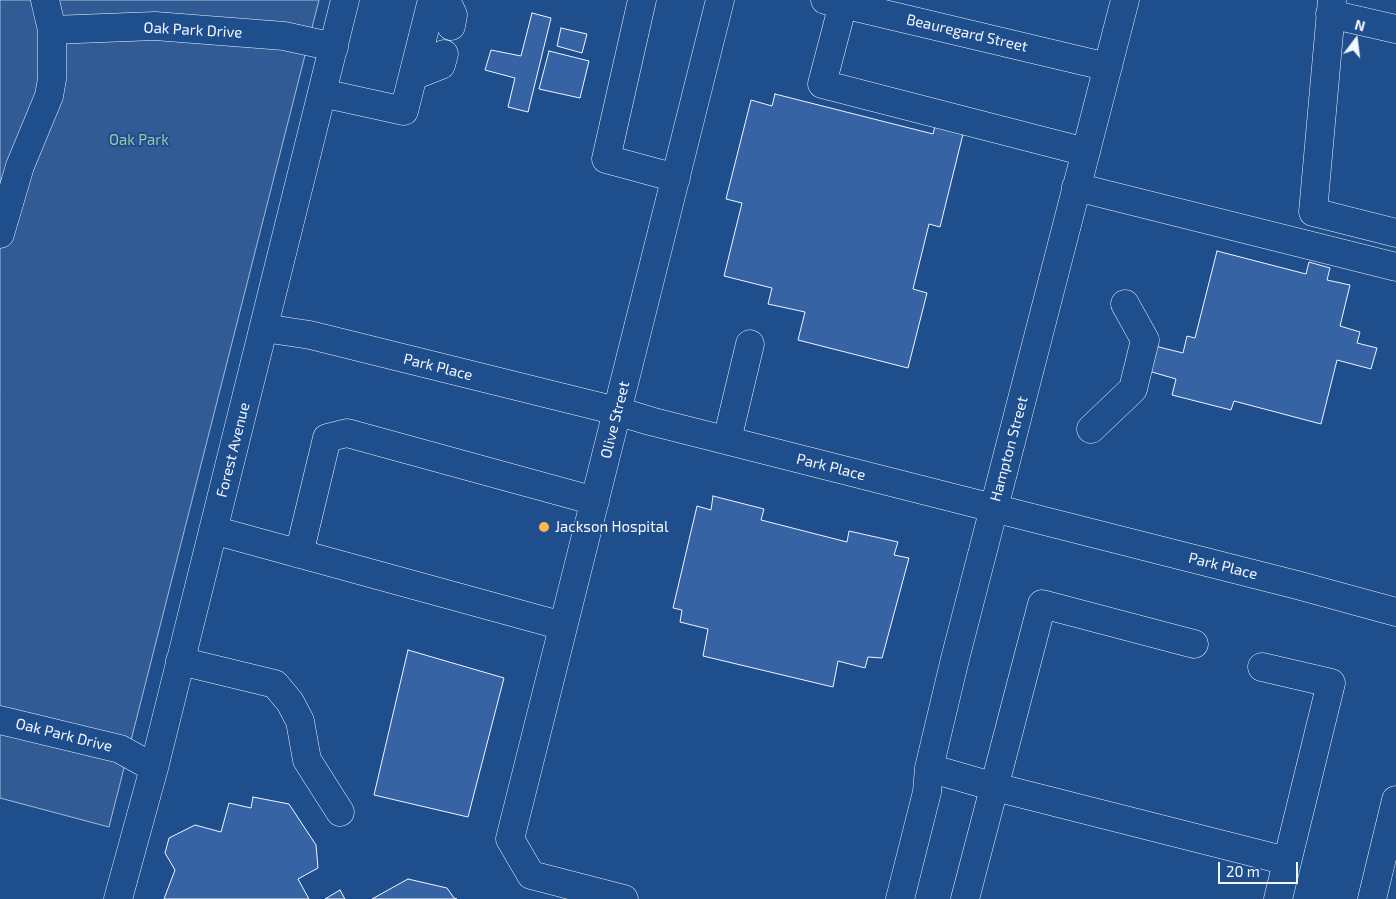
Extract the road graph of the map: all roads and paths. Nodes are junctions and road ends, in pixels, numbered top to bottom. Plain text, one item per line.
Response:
1 (45, 0) edge
2 (345, 0) edge
3 (432, 0) edge
4 (446, 0) edge
5 (642, 0) edge
6 (720, 0) edge
7 (1125, 0) edge
8 (834, 2) edge
9 (1331, 7) edge
10 (451, 26) dead end
11 (1396, 29) edge
12 (52, 30) junction
13 (334, 47) junction
14 (444, 54) dead end
15 (1108, 67) junction
16 (413, 76) junction
17 (322, 93) junction
18 (1086, 152) junction
19 (10, 164) edge
20 (676, 178) junction
21 (1076, 187) junction
22 (1396, 233) edge
23 (0, 234) edge
24 (1396, 267) edge
25 (1125, 304) dead end
26 (264, 328) junction
27 (750, 344) dead end
28 (617, 411) junction
29 (1091, 429) dead end
30 (727, 440) junction
31 (595, 501) junction
32 (993, 508) junction
33 (213, 530) junction
34 (300, 554) junction
35 (1396, 612) edge
36 (563, 626) junction
37 (1194, 644) dead end
38 (180, 661) junction
39 (1262, 667) dead end
40 (0, 720) edge
41 (154, 768) junction
42 (929, 768) junction
43 (995, 786) junction
44 (1396, 800) edge
45 (340, 812) dead end
46 (1287, 861) junction
47 (118, 899) edge
48 (624, 899) edge
49 (900, 899) edge
50 (965, 899) edge
51 (1278, 899) edge
52 (1372, 899) edge

1 - 12 street
2 - 13 street, Forest Avenue
3 - 16 street
4 - 10 street
5 - 20 street
6 - 20 street, Olive Street
7 - 15 street, Hampton Street
8 - 15 street, Beauregard Street
8 - 18 street
9 - 11 street
9 - 22 street
12 - 13 street, Oak Park Drive
12 - 19 street
13 - 17 street, Forest Avenue
14 - 16 street
15 - 18 street, Hampton Street
16 - 17 street
17 - 26 street, Forest Avenue
18 - 21 street, Hampton Street
19 - 23 street
20 - 28 street, Olive Street
21 - 24 street
21 - 32 street, Hampton Street
25 - 29 street
26 - 28 street, Park Place
26 - 33 street, Forest Avenue
27 - 30 street
28 - 30 street, Park Place
28 - 31 street, Olive Street
30 - 32 street, Park Place
31 - 34 street
31 - 36 street, Olive Street
32 - 35 street, Park Place
32 - 42 street, Hampton Street
33 - 34 street
33 - 38 street, Forest Avenue
34 - 36 street
36 - 48 street, Olive Street
37 - 43 street
38 - 41 street, Forest Avenue
38 - 45 street
39 - 46 street
40 - 41 street, Oak Park Drive
41 - 47 street, Forest Avenue
42 - 43 street
42 - 49 street, Hampton Street
43 - 46 street
43 - 50 street
44 - 52 street
46 - 51 street

